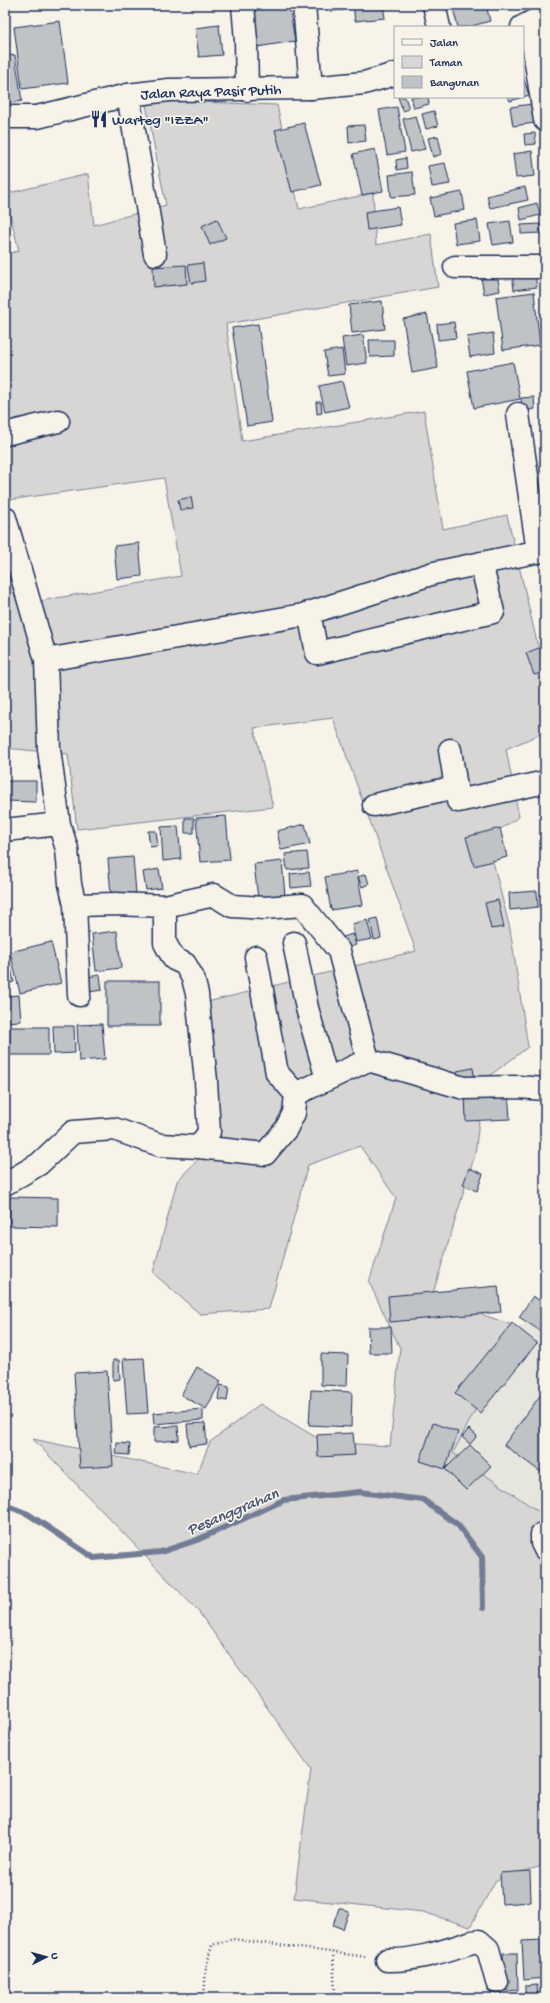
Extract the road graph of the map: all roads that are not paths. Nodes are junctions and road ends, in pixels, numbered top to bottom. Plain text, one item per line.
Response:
1 (243, 5) edge
2 (304, 5) edge
3 (434, 5) edge
4 (532, 22) edge
5 (439, 26) edge
6 (394, 74) edge
7 (311, 88) junction
8 (247, 90) junction
9 (128, 95) junction
10 (5, 117) edge
11 (545, 120) edge
12 (155, 254) dead end
13 (545, 267) edge
14 (455, 268) dead end
15 (518, 414) dead end
16 (58, 421) dead end
17 (5, 434) edge
18 (5, 518) edge
19 (542, 551) edge
20 (481, 563) junction
21 (308, 613) junction
22 (46, 660) junction
23 (450, 750) dead end
24 (545, 782) edge
25 (456, 787) junction
26 (374, 805) dead end
27 (59, 824) junction
28 (5, 830) edge
29 (76, 905) junction
30 (165, 906) junction
31 (294, 943) dead end
32 (256, 958) dead end
33 (79, 995) dead end
34 (368, 1060) junction
35 (327, 1079) junction
36 (545, 1089) edge
37 (296, 1094) junction
38 (199, 1147) junction
39 (5, 1184) edge
40 (545, 1533) edge
41 (545, 1549) edge
42 (387, 1960) road end
43 (497, 1982) dead end

1 - 8 street
2 - 7 street
3 - 5 street
4 - 11 street
6 - 7 street, Jalan Raya Pasir Putih
7 - 8 street, Jalan Raya Pasir Putih
8 - 9 street, Jalan Raya Pasir Putih
9 - 10 street, Jalan Raya Pasir Putih
9 - 12 street
13 - 14 street
15 - 19 street
16 - 17 street
18 - 22 street
19 - 20 street
20 - 21 street
20 - 21 street
21 - 22 street
22 - 27 street
23 - 25 street
24 - 25 street
25 - 26 street
27 - 28 street
27 - 29 street
29 - 30 street
29 - 33 street
30 - 34 street
30 - 38 street
31 - 35 street
32 - 37 street
34 - 35 street
34 - 36 street
35 - 37 street
37 - 38 street
38 - 39 street
40 - 41 street
42 - 43 street

